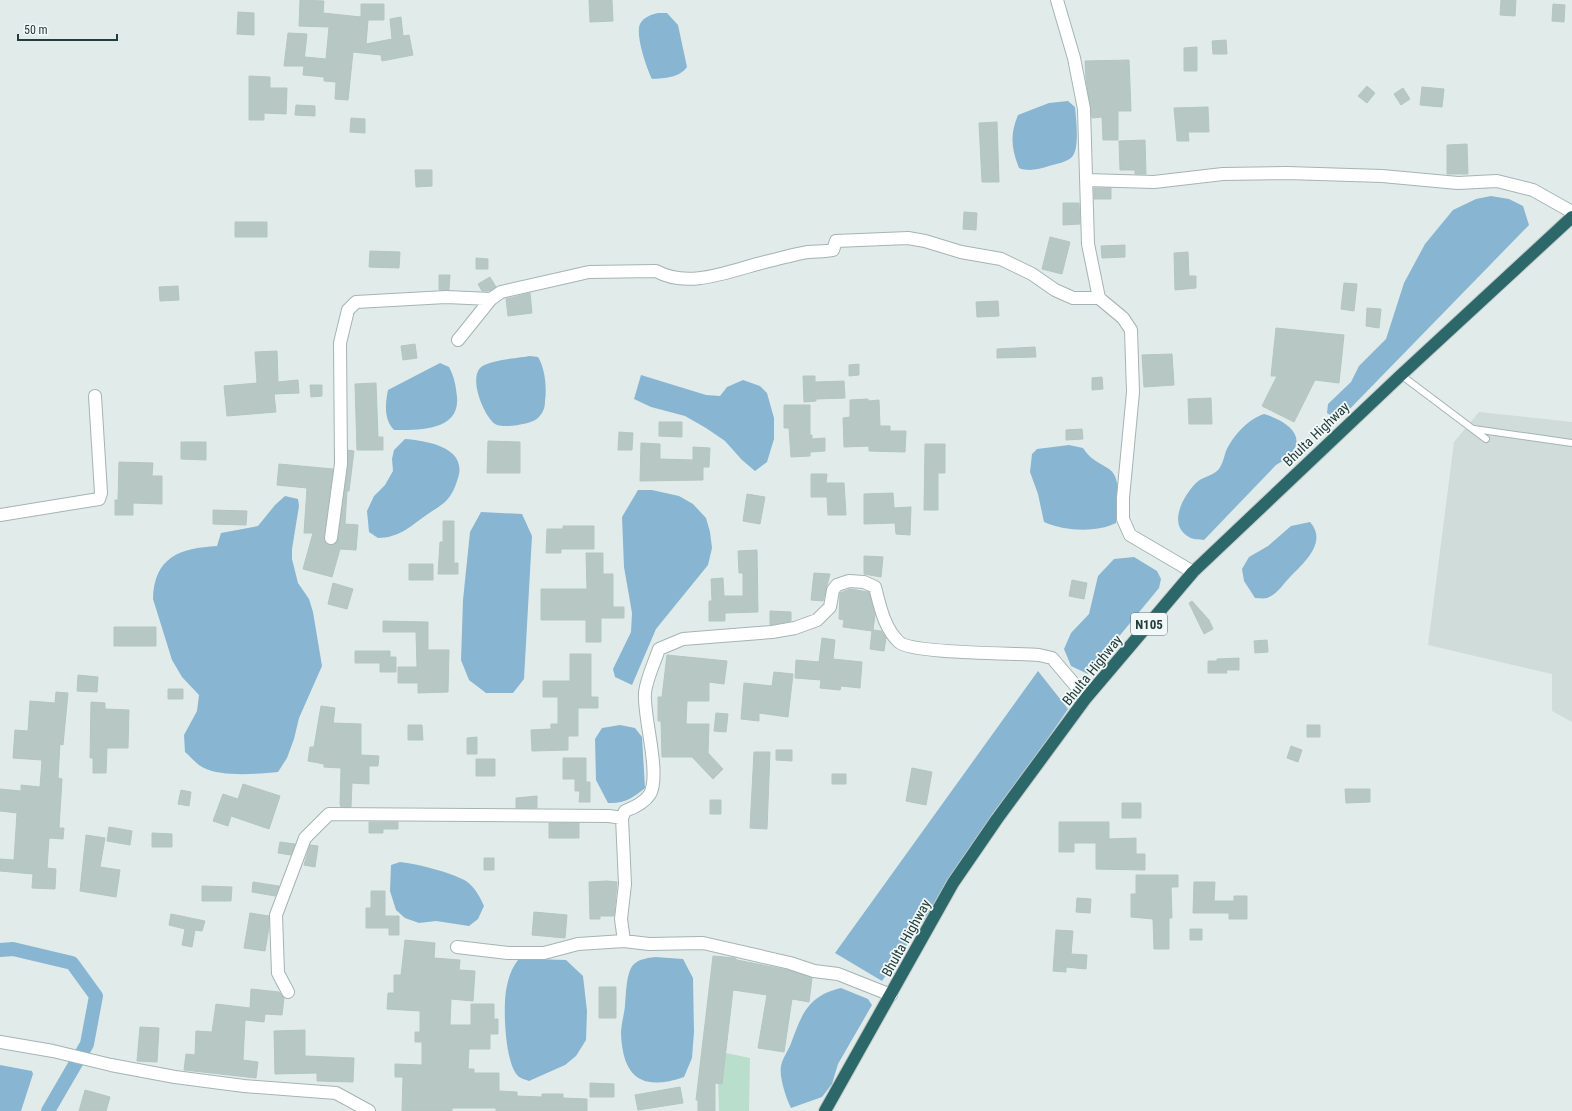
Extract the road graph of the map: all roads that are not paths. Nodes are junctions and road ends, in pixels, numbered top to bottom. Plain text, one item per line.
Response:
1 (1057, 0) edge
2 (1086, 180) junction
3 (1572, 212) edge
4 (1572, 218) edge
5 (1099, 298) junction
6 (491, 299) junction
7 (458, 340) dead end
8 (1401, 375) junction
9 (95, 396) dead end
10 (1472, 429) junction
11 (1486, 439) dead end
12 (1572, 443) edge
13 (0, 515) edge
14 (331, 538) dead end
15 (1193, 572) junction
16 (1086, 698) junction
17 (622, 818) junction
18 (624, 941) junction
19 (457, 947) dead end
20 (288, 992) dead end
21 (891, 995) junction
22 (0, 1042) edge
23 (369, 1111) edge
24 (825, 1111) edge

1 - 2 street
2 - 3 street
2 - 5 street
4 - 8 highway, Bhulta Highway / N105
5 - 6 street
5 - 15 street
6 - 7 street
6 - 14 street
8 - 10 lane
8 - 15 highway, Bhulta Highway / N105
9 - 13 street
10 - 11 lane
10 - 12 lane
15 - 16 highway, Bhulta Highway / N105
16 - 17 street
16 - 21 highway, Bhulta Highway / N105
17 - 18 street
17 - 20 street
18 - 19 street
18 - 21 street
21 - 24 highway, Bhulta Highway / N105
22 - 23 street

